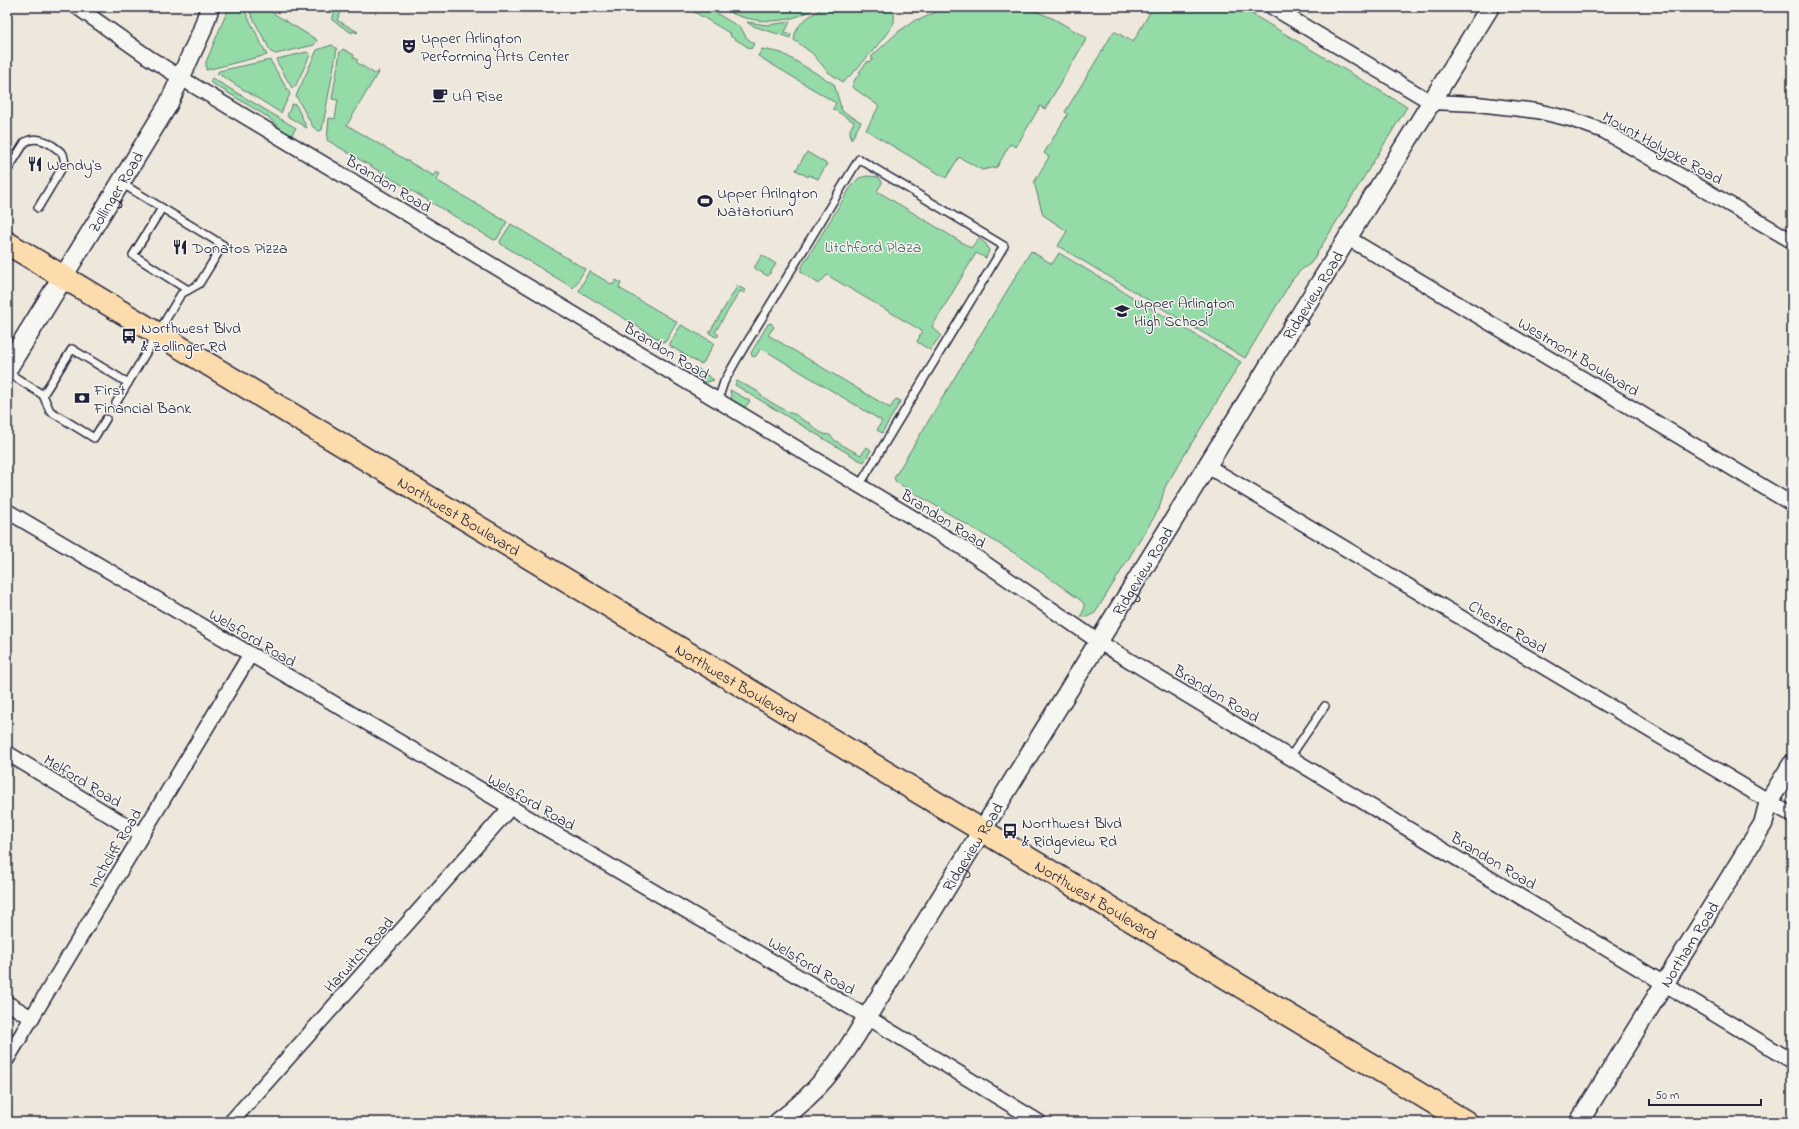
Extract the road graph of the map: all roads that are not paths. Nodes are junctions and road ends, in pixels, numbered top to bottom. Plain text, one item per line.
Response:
1 (77, 7) edge
2 (210, 7) edge
3 (1272, 7) edge
4 (1490, 7) edge
5 (181, 78) junction
6 (1431, 102) junction
7 (7, 171) edge
8 (121, 183) junction
9 (38, 208) dead end
10 (162, 208) junction
11 (1348, 238) junction
12 (1792, 241) edge
13 (7, 243) edge
14 (63, 277) junction
15 (188, 290) junction
16 (158, 334) junction
17 (7, 368) edge
18 (7, 372) edge
19 (128, 383) junction
20 (43, 395) junction
21 (718, 400) junction
22 (116, 403) dead end
23 (106, 419) dead end
24 (1207, 466) junction
25 (859, 486) junction
26 (1792, 504) edge
27 (7, 511) edge
28 (1099, 642) junction
29 (250, 655) junction
30 (1325, 706) dead end
31 (7, 754) edge
32 (1290, 757) junction
33 (1792, 764) edge
34 (1769, 801) junction
35 (510, 808) junction
36 (1792, 815) edge
37 (983, 831) junction
38 (142, 835) junction
39 (1665, 983) junction
40 (7, 1003) edge
41 (867, 1017) junction
42 (32, 1018) junction
43 (7, 1059) edge
44 (1792, 1061) edge
45 (231, 1122) edge
46 (778, 1122) edge
47 (1039, 1122) edge
48 (1466, 1122) edge
49 (1580, 1122) edge

1 - 5 street, Brandon Road
2 - 5 street, Zollinger Road
3 - 6 street, Mount Holyoke Road
4 - 6 street, Ridgeview Road
5 - 8 street, Zollinger Road
5 - 21 street, Brandon Road
6 - 11 street, Ridgeview Road
6 - 12 street, Mount Holyoke Road
7 - 9 lane
8 - 10 lane
8 - 14 street, Zollinger Road
10 - 15 lane
10 - 15 lane
11 - 24 street, Ridgeview Road
11 - 26 street, Westmont Boulevard
13 - 14 main road, Northwest Boulevard
14 - 16 main road, Northwest Boulevard
14 - 17 main road, Zollinger Road
15 - 16 lane
16 - 19 lane
16 - 37 main road, Northwest Boulevard
18 - 20 lane
19 - 20 lane
19 - 22 lane
20 - 23 lane
21 - 25 street, Brandon Road
21 - 25 lane
24 - 28 street, Ridgeview Road
24 - 34 street, Chester Road
25 - 28 street, Brandon Road
27 - 29 street, Welsford Road
28 - 32 street, Brandon Road
28 - 37 street, Ridgeview Road
29 - 35 street, Welsford Road
29 - 38 street, Inchcliff Road
30 - 32 lane
31 - 38 street, Melford Road
32 - 39 street, Brandon Road
33 - 34 street, Northam Road
34 - 36 street, Chester Road
34 - 39 street, Northam Road
35 - 41 street, Welsford Road
35 - 45 street, Harwitch Road
37 - 41 street, Ridgeview Road
37 - 48 main road, Northwest Boulevard
38 - 42 street, Inchcliff Road
39 - 44 street, Brandon Road
39 - 49 street, Northam Road
40 - 42 street
41 - 46 street, Ridgeview Road
41 - 47 street, Welsford Road
42 - 43 street, Inchcliff Road

